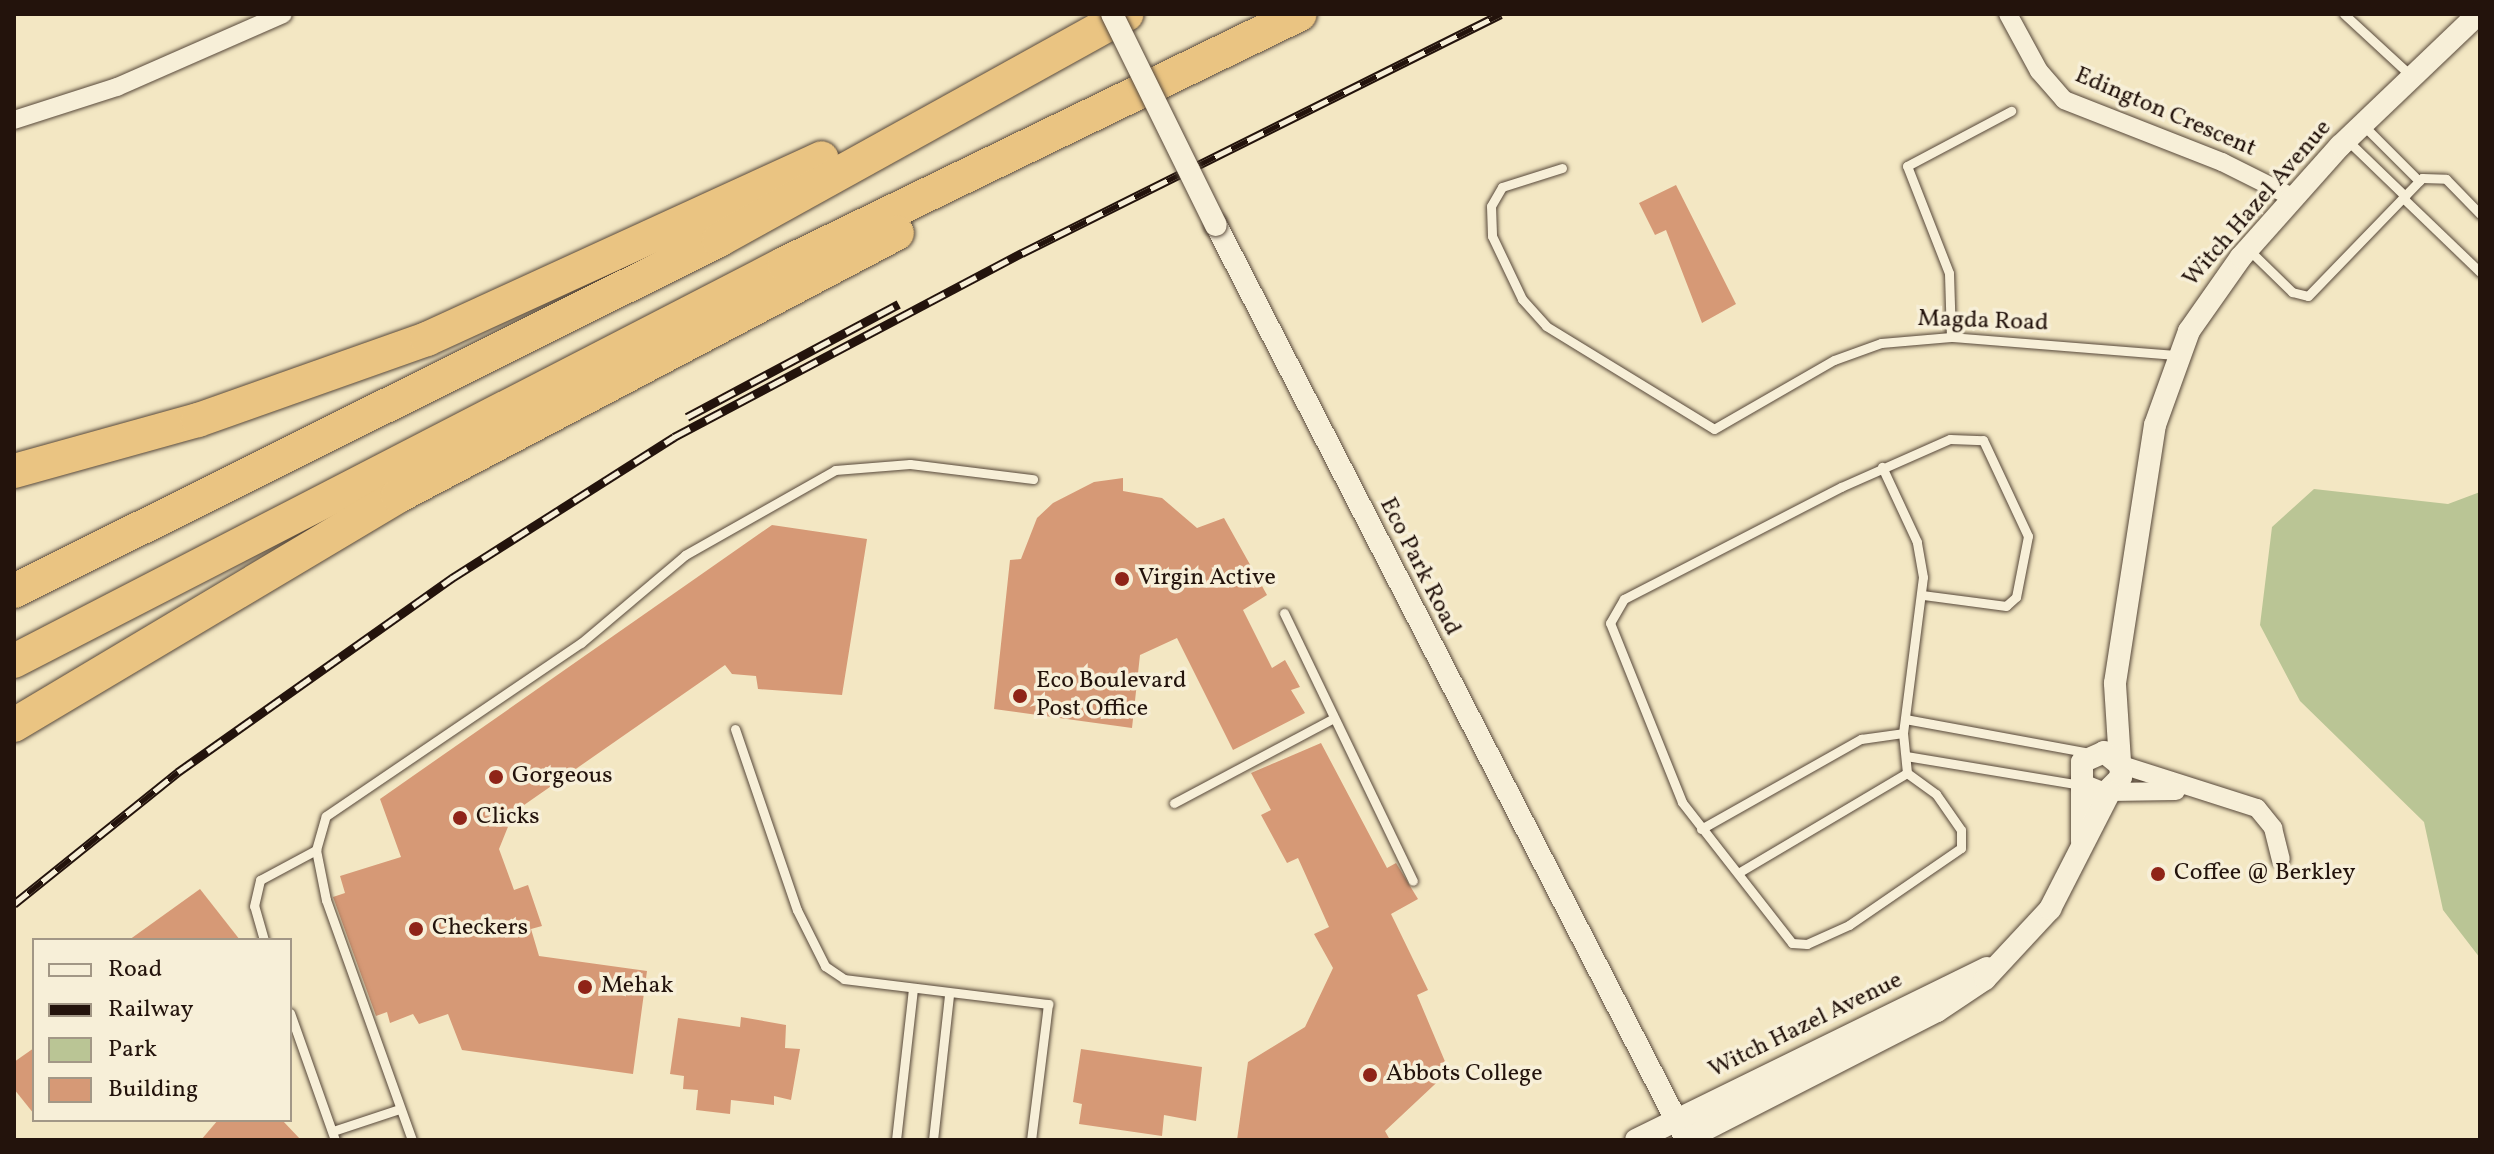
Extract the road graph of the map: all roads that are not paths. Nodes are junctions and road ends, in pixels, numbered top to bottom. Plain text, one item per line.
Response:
1 (283, 14) edge
2 (1112, 14) edge
3 (1127, 14) edge
4 (1300, 14) edge
5 (2008, 14) edge
6 (2344, 14) edge
7 (2478, 14) edge
8 (2460, 21) edge
9 (1230, 49) junction
10 (2409, 74) junction
11 (953, 107) junction
12 (2011, 111) dead end
13 (14, 120) edge
14 (2354, 132) junction
15 (1562, 168) dead end
16 (2419, 181) junction
17 (2404, 197) junction
18 (2294, 198) junction
19 (2480, 214) edge
20 (2248, 249) junction
21 (2480, 272) edge
22 (1951, 337) junction
23 (2177, 355) junction
24 (198, 420) junction
25 (14, 454) edge
26 (1882, 467) junction
27 (14, 471) edge
28 (1033, 479) dead end
29 (14, 591) edge
30 (1922, 595) junction
31 (1284, 613) dead end
32 (14, 661) edge
33 (2115, 683) junction
34 (1332, 719) junction
35 (1905, 719) junction
36 (14, 725) edge
37 (735, 729) dead end
38 (1903, 733) junction
39 (2092, 754) junction
40 (1906, 756) junction
41 (2119, 764) junction
42 (1907, 773) junction
43 (2082, 785) junction
44 (2110, 792) junction
45 (2194, 792) junction
46 (1174, 803) dead end
47 (1701, 829) junction
48 (316, 850) junction
49 (2081, 854) junction
50 (2281, 859) dead end
51 (1738, 873) junction
52 (1413, 881) dead end
53 (263, 938) edge
54 (913, 989) junction
55 (949, 994) junction
56 (292, 1019) edge
57 (399, 1109) junction
58 (1682, 1133) edge
59 (334, 1136) edge
60 (412, 1140) edge
61 (896, 1140) edge
62 (933, 1140) edge
63 (1031, 1140) edge
64 (1636, 1140) edge

1 - 13 street
2 - 58 street, Eco Park Road, bridge
3 - 11 highway
4 - 9 highway
5 - 18 street, Edington Crescent
6 - 10 lane
7 - 8 street, Witch Hazel Avenue
8 - 10 street, Witch Hazel Avenue
9 - 32 highway
9 - 36 highway
10 - 14 street, Witch Hazel Avenue
11 - 24 highway
11 - 29 highway
12 - 22 lane
14 - 16 lane
14 - 17 lane
14 - 18 street, Witch Hazel Avenue
15 - 22 lane, Magda Road
16 - 17 lane
16 - 19 lane
17 - 20 lane
17 - 21 lane
18 - 20 street, Witch Hazel Avenue
20 - 23 street, Witch Hazel Avenue
22 - 23 lane, Magda Road
23 - 33 street, Witch Hazel Avenue
24 - 25 highway
24 - 27 highway
26 - 30 lane
26 - 30 lane
26 - 47 lane
28 - 48 lane
30 - 35 lane
31 - 34 lane
33 - 39 street, Witch Hazel Avenue
33 - 41 street, Witch Hazel Avenue
34 - 46 lane
34 - 52 lane
35 - 38 lane
35 - 39 lane
37 - 54 lane
38 - 40 lane
38 - 47 lane
39 - 41 street
39 - 43 street
40 - 42 lane
40 - 43 lane
41 - 44 street
41 - 45 street
42 - 51 lane
42 - 51 lane
43 - 44 street
43 - 49 street, Witch Hazel Avenue
44 - 45 street
44 - 49 street, Witch Hazel Avenue
45 - 50 street
47 - 51 lane
48 - 53 lane
48 - 57 lane
49 - 58 street, Witch Hazel Avenue
54 - 55 lane
54 - 61 lane
55 - 62 lane
55 - 63 lane
56 - 59 lane
57 - 59 lane
57 - 60 lane
58 - 64 street, Witch Hazel Avenue

